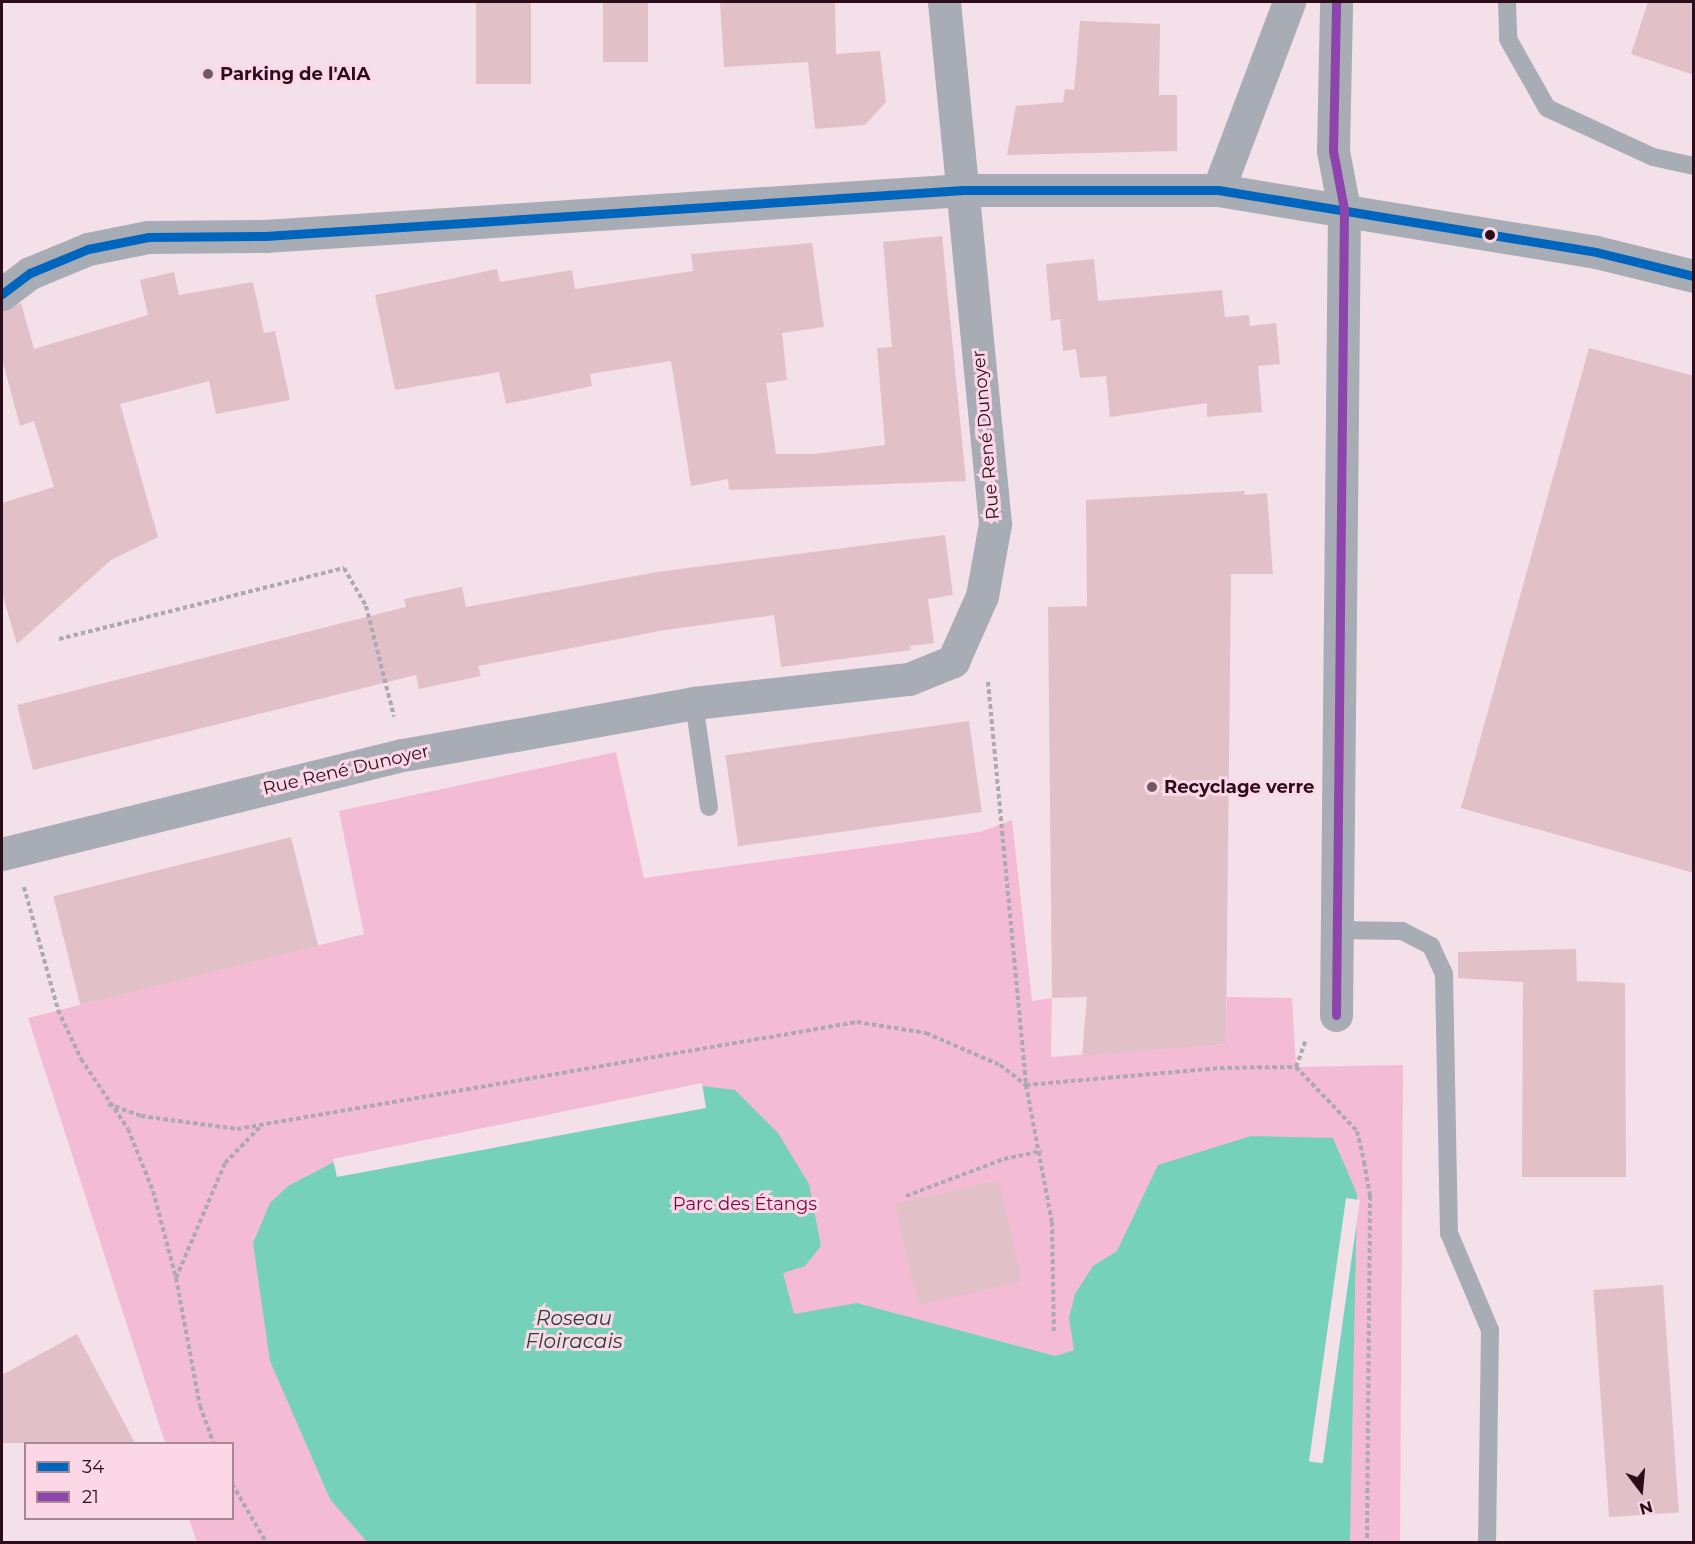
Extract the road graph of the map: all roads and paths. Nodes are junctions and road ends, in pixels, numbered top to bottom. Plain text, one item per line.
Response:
1 (944, 2) edge
2 (1289, 2) edge
3 (1336, 2) edge
4 (1507, 2) edge
5 (1694, 166) edge
6 (963, 190) junction
7 (1218, 190) junction
8 (1344, 209) junction
9 (1694, 276) edge
10 (2, 294) edge
11 (965, 633) junction
12 (59, 639) dead end
13 (694, 704) junction
14 (404, 755) junction
15 (709, 807) dead end
16 (8, 853) edge
17 (1336, 930) junction
18 (1336, 1015) dead end
19 (1026, 1085) junction
20 (108, 1104) junction
21 (261, 1126) junction
22 (1042, 1151) junction
23 (906, 1196) dead end
24 (176, 1278) junction
25 (1054, 1334) dead end
26 (214, 1442) edge
27 (234, 1487) edge
28 (266, 1542) edge
29 (1367, 1542) edge
30 (1487, 1542) edge

1 - 6 street, Rue René Dunoyer
2 - 7 street
3 - 8 street
4 - 5 lane
6 - 7 street
6 - 10 street
6 - 11 street, Rue René Dunoyer
7 - 8 street
8 - 9 street
8 - 17 street
11 - 13 street, Rue René Dunoyer
11 - 19 path
12 - 14 path
13 - 14 street, Rue René Dunoyer
13 - 15 lane
14 - 16 street, Rue René Dunoyer
16 - 20 path
17 - 18 street
17 - 30 lane
19 - 21 path
19 - 22 path
19 - 29 path
20 - 21 path
20 - 24 path
21 - 24 path
22 - 23 path
22 - 25 path
24 - 26 path
27 - 28 path

